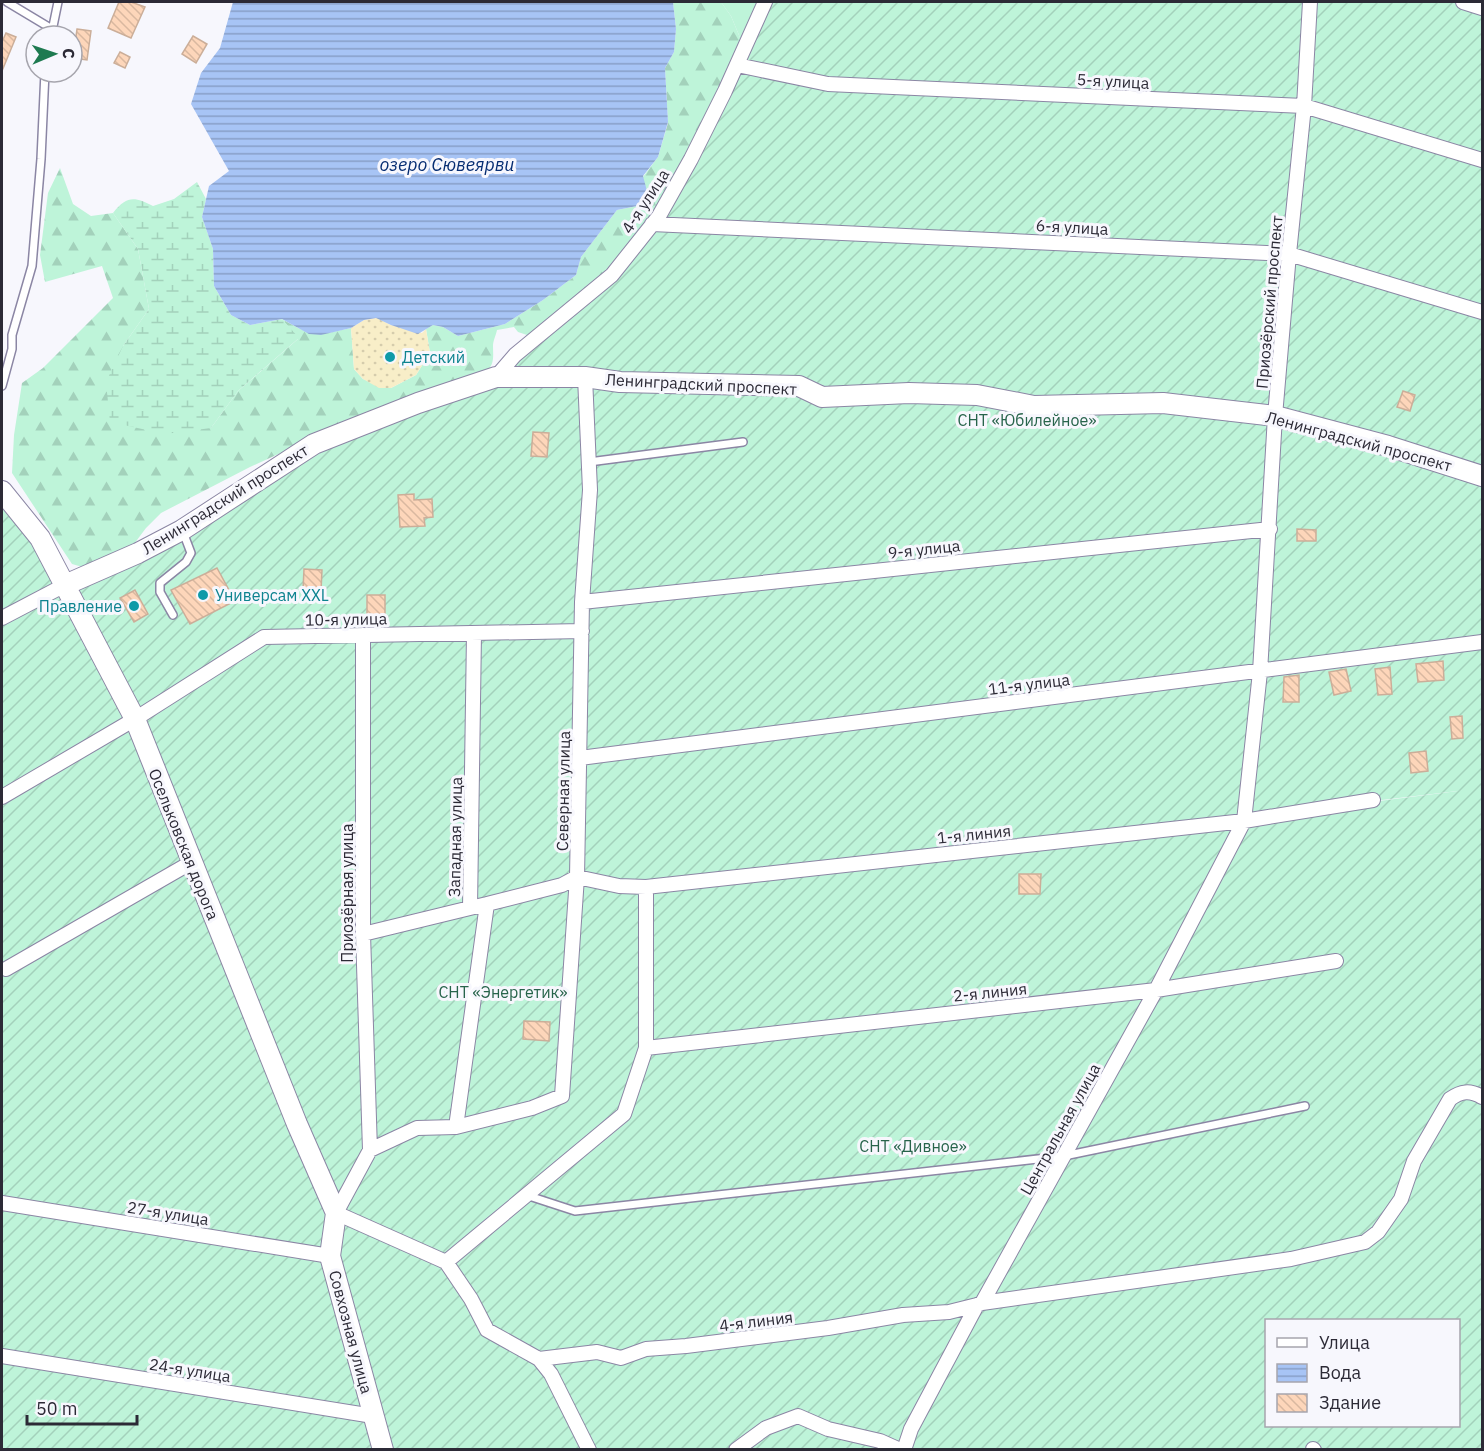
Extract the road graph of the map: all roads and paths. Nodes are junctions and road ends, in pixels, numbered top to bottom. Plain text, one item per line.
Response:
1 (7, 2) edge
2 (58, 2) edge
3 (765, 2) edge
4 (1310, 2) edge
5 (1463, 2) edge
6 (1482, 8) edge
7 (39, 24) edge
8 (53, 24) edge
9 (736, 65) junction
10 (44, 84) edge
11 (1304, 106) junction
12 (1482, 160) edge
13 (652, 224) junction
14 (1289, 254) junction
15 (1482, 312) edge
16 (496, 377) junction
17 (585, 377) junction
18 (2, 386) edge
19 (1275, 416) junction
20 (743, 442) dead end
21 (589, 462) junction
22 (1482, 476) edge
23 (2, 491) edge
24 (1270, 529) junction
25 (182, 530) junction
26 (65, 585) junction
27 (582, 602) junction
28 (173, 615) dead end
29 (2, 618) edge
30 (582, 631) junction
31 (474, 633) junction
32 (363, 635) junction
33 (1482, 642) edge
34 (1260, 672) junction
35 (135, 718) junction
36 (580, 758) junction
37 (2, 797) edge
38 (1373, 800) dead end
39 (1244, 821) junction
40 (192, 862) junction
41 (578, 877) junction
42 (646, 887) junction
43 (487, 904) junction
44 (470, 908) junction
45 (363, 934) junction
46 (1336, 961) dead end
47 (6, 969) dead end
48 (1156, 990) junction
49 (646, 1047) junction
50 (1482, 1097) edge
51 (1305, 1106) dead end
52 (456, 1127) junction
53 (370, 1150) junction
54 (1064, 1156) junction
55 (529, 1196) junction
56 (2, 1203) edge
57 (336, 1213) junction
58 (330, 1256) junction
59 (446, 1262) junction
60 (979, 1304) junction
61 (2, 1356) edge
62 (539, 1359) junction
63 (373, 1416) junction
64 (383, 1449) edge
65 (589, 1449) edge
66 (736, 1449) edge
67 (902, 1449) edge

1 - 7 lane
2 - 8 lane
3 - 9 street, 4-я улица
4 - 11 street, Приозёрский проспект
5 - 6 street
9 - 11 street, 5-я улица
9 - 13 street, 4-я улица
10 - 18 lane
11 - 12 street, 5-я улица
11 - 14 street, Приозёрский проспект
13 - 14 street, 6-я улица
13 - 16 street, 4-я улица
14 - 15 street, 6-я улица
14 - 19 street, Приозёрский проспект
16 - 17 street, Ленинградский проспект
16 - 25 street, Ленинградский проспект
17 - 19 street, Ленинградский проспект
17 - 21 street, Северная улица
19 - 22 street, Ленинградский проспект
19 - 24 street, Приозёрский проспект
20 - 21 lane
21 - 27 street, Северная улица
23 - 26 street, Осельковская дорога
24 - 27 street, 9-я улица
24 - 34 street, Приозёрский проспект
25 - 26 street, Ленинградский проспект
25 - 28 lane
26 - 29 street
26 - 35 street, Осельковская дорога
27 - 30 street, Северная улица
30 - 31 street, 10-я улица
30 - 36 street, Северная улица
31 - 32 street, 10-я улица
31 - 44 street, Западная улица
32 - 35 street, 10-я улица
32 - 45 street, Приозёрная улица
33 - 34 street, 11-я улица
34 - 36 street, 11-я улица
34 - 39 street, Приозёрский проспект
35 - 37 street, 10-я улица
35 - 40 street, Осельковская дорога
36 - 41 street, Северная улица
38 - 39 street, 1-я линия
39 - 42 street, 1-я линия
39 - 48 street, Центральная улица
40 - 47 street
40 - 57 street, Осельковская дорога
41 - 42 street, 1-я линия
41 - 43 street
41 - 52 street, Северная улица
42 - 49 street
43 - 44 street, Западная улица
43 - 52 street, Западная улица
44 - 45 street
45 - 53 street, Приозёрная улица
46 - 48 street, 2-я линия
48 - 49 street, 2-я линия
48 - 54 street, Центральная улица
49 - 55 street
50 - 60 street, 4-я линия
51 - 54 lane
52 - 53 street
53 - 57 street
54 - 55 lane
54 - 60 street, Центральная улица
55 - 59 street
56 - 58 street, 27-я улица
57 - 58 street, Совхозная улица
57 - 59 street
58 - 63 street, Совхозная улица
59 - 62 street
60 - 62 street, 4-я линия
60 - 67 street, Центральная улица
61 - 63 street, 24-я улица
62 - 65 street
63 - 64 street, Совхозная улица
66 - 67 street

